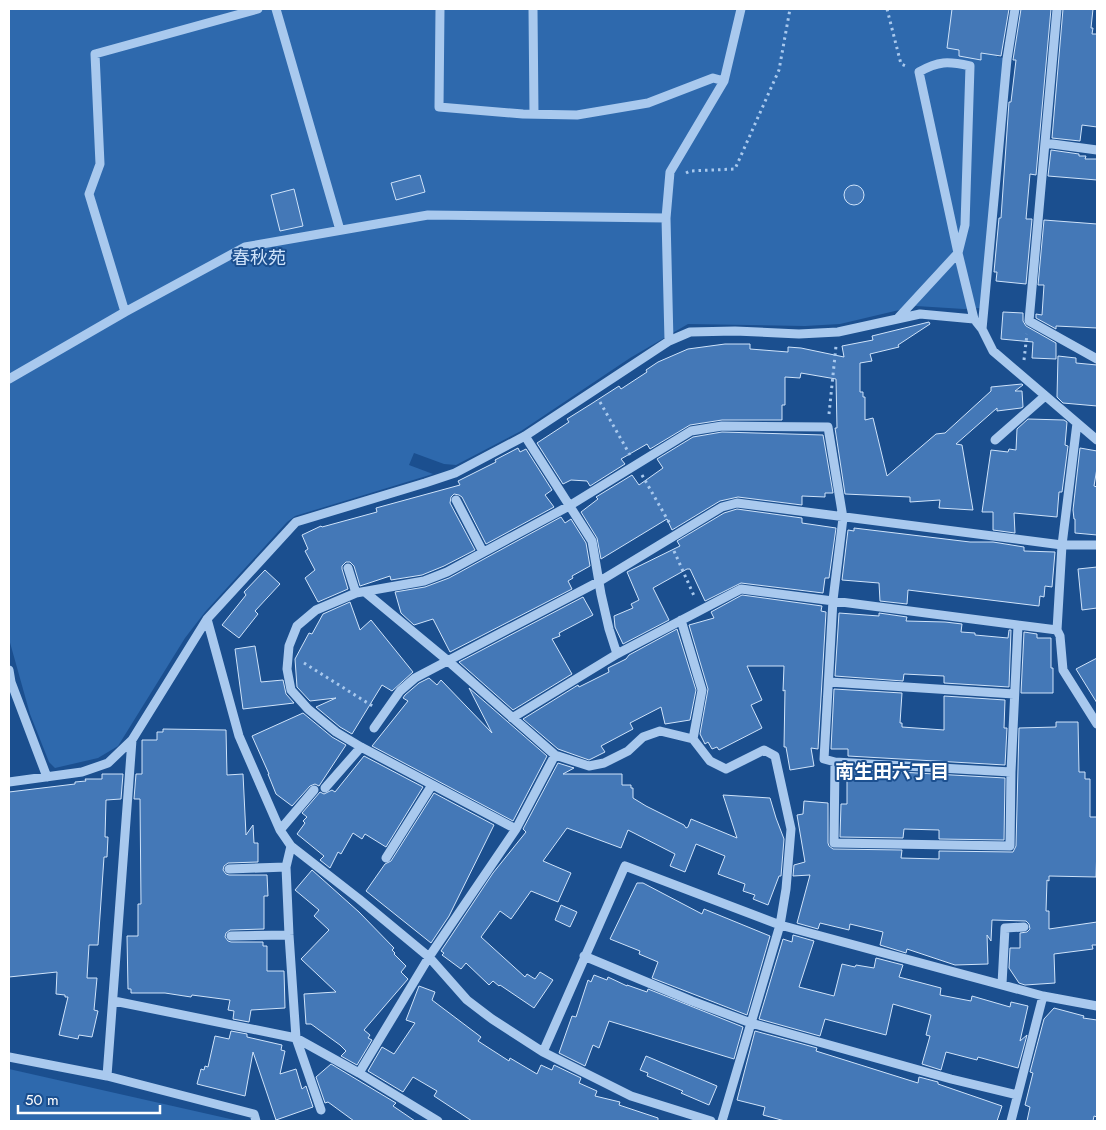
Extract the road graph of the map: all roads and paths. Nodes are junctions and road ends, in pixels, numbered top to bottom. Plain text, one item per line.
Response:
1 (258, 9) edge
2 (276, 9) edge
3 (440, 9) edge
4 (534, 9) edge
5 (741, 9) edge
6 (790, 9) edge
7 (887, 9) edge
8 (1015, 9) edge
9 (1057, 9) edge
10 (919, 72) junction
11 (724, 81) junction
12 (534, 114) junction
13 (1045, 143) junction
14 (1097, 150) edge
15 (670, 182) junction
16 (666, 218) junction
17 (340, 230) junction
18 (958, 253) junction
19 (125, 312) junction
20 (898, 318) junction
21 (974, 319) junction
22 (1029, 321) junction
23 (982, 329) junction
24 (838, 332) junction
25 (669, 341) junction
26 (1097, 359) edge
27 (1022, 376) junction
28 (9, 379) edge
29 (593, 390) junction
30 (1045, 396) junction
31 (1077, 423) junction
32 (828, 427) junction
33 (525, 436) junction
34 (995, 440) dead end
35 (1097, 440) edge
36 (636, 465) junction
37 (456, 500) dead end
38 (570, 506) junction
39 (844, 518) junction
40 (672, 537) junction
41 (1062, 545) junction
42 (1097, 545) edge
43 (483, 552) junction
44 (348, 568) dead end
45 (600, 580) junction
46 (360, 592) junction
47 (833, 600) junction
48 (700, 610) junction
49 (207, 619) junction
50 (681, 620) junction
51 (1018, 625) junction
52 (1057, 630) junction
53 (617, 654) junction
54 (447, 660) junction
55 (304, 663) dead end
56 (9, 670) edge
57 (829, 682) junction
58 (1014, 694) junction
59 (383, 712) junction
60 (512, 718) junction
61 (1097, 724) edge
62 (374, 728) dead end
63 (693, 739) junction
64 (132, 740) junction
65 (360, 747) junction
66 (555, 755) junction
67 (835, 762) junction
68 (1011, 772) junction
69 (47, 777) junction
70 (9, 782) edge
71 (432, 785) junction
72 (325, 788) dead end
73 (314, 790) dead end
74 (516, 829) junction
75 (280, 830) junction
76 (291, 846) junction
77 (386, 858) dead end
78 (286, 867) junction
79 (229, 869) dead end
80 (780, 925) junction
81 (1024, 927) dead end
82 (289, 935) junction
83 (231, 936) dead end
84 (584, 956) junction
85 (429, 957) junction
86 (1002, 984) junction
87 (1043, 996) junction
88 (114, 1002) junction
89 (1097, 1006) edge
90 (751, 1023) junction
91 (296, 1038) junction
92 (543, 1052) junction
93 (9, 1057) edge
94 (359, 1072) junction
95 (107, 1076) junction
96 (1018, 1095) junction
97 (321, 1110) dead end
98 (256, 1121) edge
99 (438, 1121) edge
100 (711, 1121) edge
101 (722, 1121) edge
102 (1011, 1121) edge

1 - 19 street
2 - 17 street
3 - 12 street
4 - 12 street
5 - 11 street
6 - 15 path
7 - 10 path
8 - 23 street
9 - 13 street
10 - 18 street
10 - 18 street
11 - 12 street
11 - 15 street
13 - 14 street
13 - 22 street
15 - 16 street
16 - 17 street
16 - 25 street
17 - 19 street
18 - 20 street
18 - 21 street
19 - 28 street
20 - 21 street
20 - 24 street
21 - 23 street
22 - 26 street
22 - 27 path
23 - 27 street
24 - 25 street
24 - 32 path
25 - 29 street
27 - 30 street
29 - 33 street
29 - 36 path
30 - 31 street
30 - 34 street
31 - 35 street
31 - 41 street
32 - 36 street
32 - 39 street
33 - 38 street
33 - 49 street
36 - 38 street
36 - 40 path
37 - 43 street
38 - 43 street
38 - 45 street
39 - 40 street
39 - 41 street
39 - 47 street
40 - 45 street
40 - 48 path
41 - 42 street
41 - 52 street
43 - 46 street
44 - 46 street
45 - 53 street
45 - 54 street
46 - 54 street
46 - 65 street
47 - 48 street
47 - 51 street
47 - 57 street
48 - 50 street
49 - 64 street
49 - 75 street
50 - 53 street
50 - 63 street
51 - 52 street
51 - 58 street
52 - 61 street
53 - 60 street
54 - 59 street
54 - 60 street
55 - 59 path
56 - 69 street
57 - 58 street
57 - 67 street
58 - 68 street
59 - 62 street
60 - 66 street
63 - 66 street
63 - 80 street
64 - 69 street
64 - 88 street
65 - 71 street
65 - 72 street
66 - 74 street
67 - 68 street
67 - 68 street
69 - 70 street
71 - 74 street
71 - 77 street
73 - 75 street
74 - 85 street
75 - 76 street
76 - 78 street
76 - 85 street
78 - 79 street
78 - 82 street
80 - 84 street
80 - 86 street
80 - 90 street
81 - 86 street
82 - 83 street
82 - 91 street
84 - 90 street
84 - 92 street
85 - 92 street
85 - 94 street
86 - 87 street
87 - 89 street
87 - 96 street
88 - 91 street
88 - 95 street
90 - 96 street
90 - 101 street
91 - 94 street
91 - 97 street
92 - 100 street
93 - 95 street
94 - 99 street
95 - 98 street
96 - 102 street

